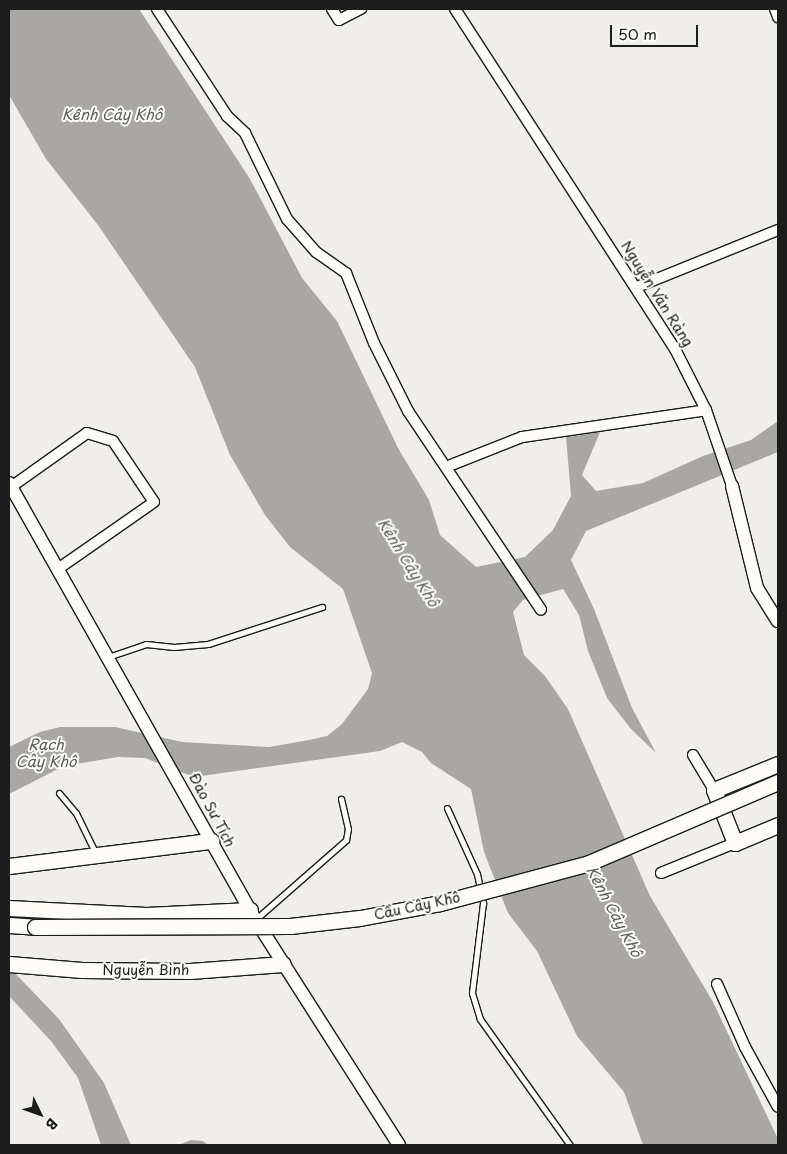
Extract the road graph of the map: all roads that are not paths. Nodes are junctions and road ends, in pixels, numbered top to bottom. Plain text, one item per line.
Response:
1 (157, 9) edge
2 (332, 9) edge
3 (361, 9) edge
4 (455, 9) edge
5 (775, 9) edge
6 (778, 17) edge
7 (778, 230) edge
8 (637, 287) junction
9 (706, 410) junction
10 (446, 467) junction
11 (10, 485) edge
12 (732, 486) joint
13 (58, 569) junction
14 (322, 607) dead end
15 (541, 610) dead end
16 (778, 621) edge
17 (107, 657) junction
18 (693, 755) dead end
19 (778, 764) edge
20 (778, 782) edge
21 (714, 790) junction
22 (59, 794) dead end
23 (341, 800) dead end
24 (447, 808) dead end
25 (778, 825) edge
26 (211, 840) junction
27 (735, 843) junction
28 (96, 854) junction
29 (9, 866) edge
30 (661, 873) dead end
31 (9, 908) edge
32 (253, 915) junction
33 (9, 925) edge
34 (9, 964) edge
35 (283, 964) junction
36 (717, 984) dead end
37 (778, 1107) edge
38 (399, 1145) edge
39 (570, 1145) edge

1 - 10 street
2 - 3 street
4 - 8 street, Nguyễn Văn Ràng
5 - 6 street
7 - 8 street
8 - 9 street, Nguyễn Văn Ràng
9 - 10 street
9 - 12 street, Nguyễn Văn Ràng
10 - 15 street
11 - 13 street, Đào Sư Tích
11 - 13 street
12 - 16 street, Nguyễn Văn Ràng
13 - 17 street, Đào Sư Tích
14 - 17 lane
17 - 26 street, Đào Sư Tích
18 - 21 street
19 - 21 main road
20 - 33 main road, Cầu Cây Khô, bridge
21 - 27 main road
22 - 28 lane
23 - 32 lane
24 - 39 lane
25 - 27 main road
26 - 28 main road
26 - 32 street, Đào Sư Tích
27 - 30 street
28 - 29 main road
31 - 32 main road
32 - 35 street, Đào Sư Tích
34 - 35 main road, Nguyễn Bình
35 - 38 street, Đào Sư Tích
36 - 37 street

